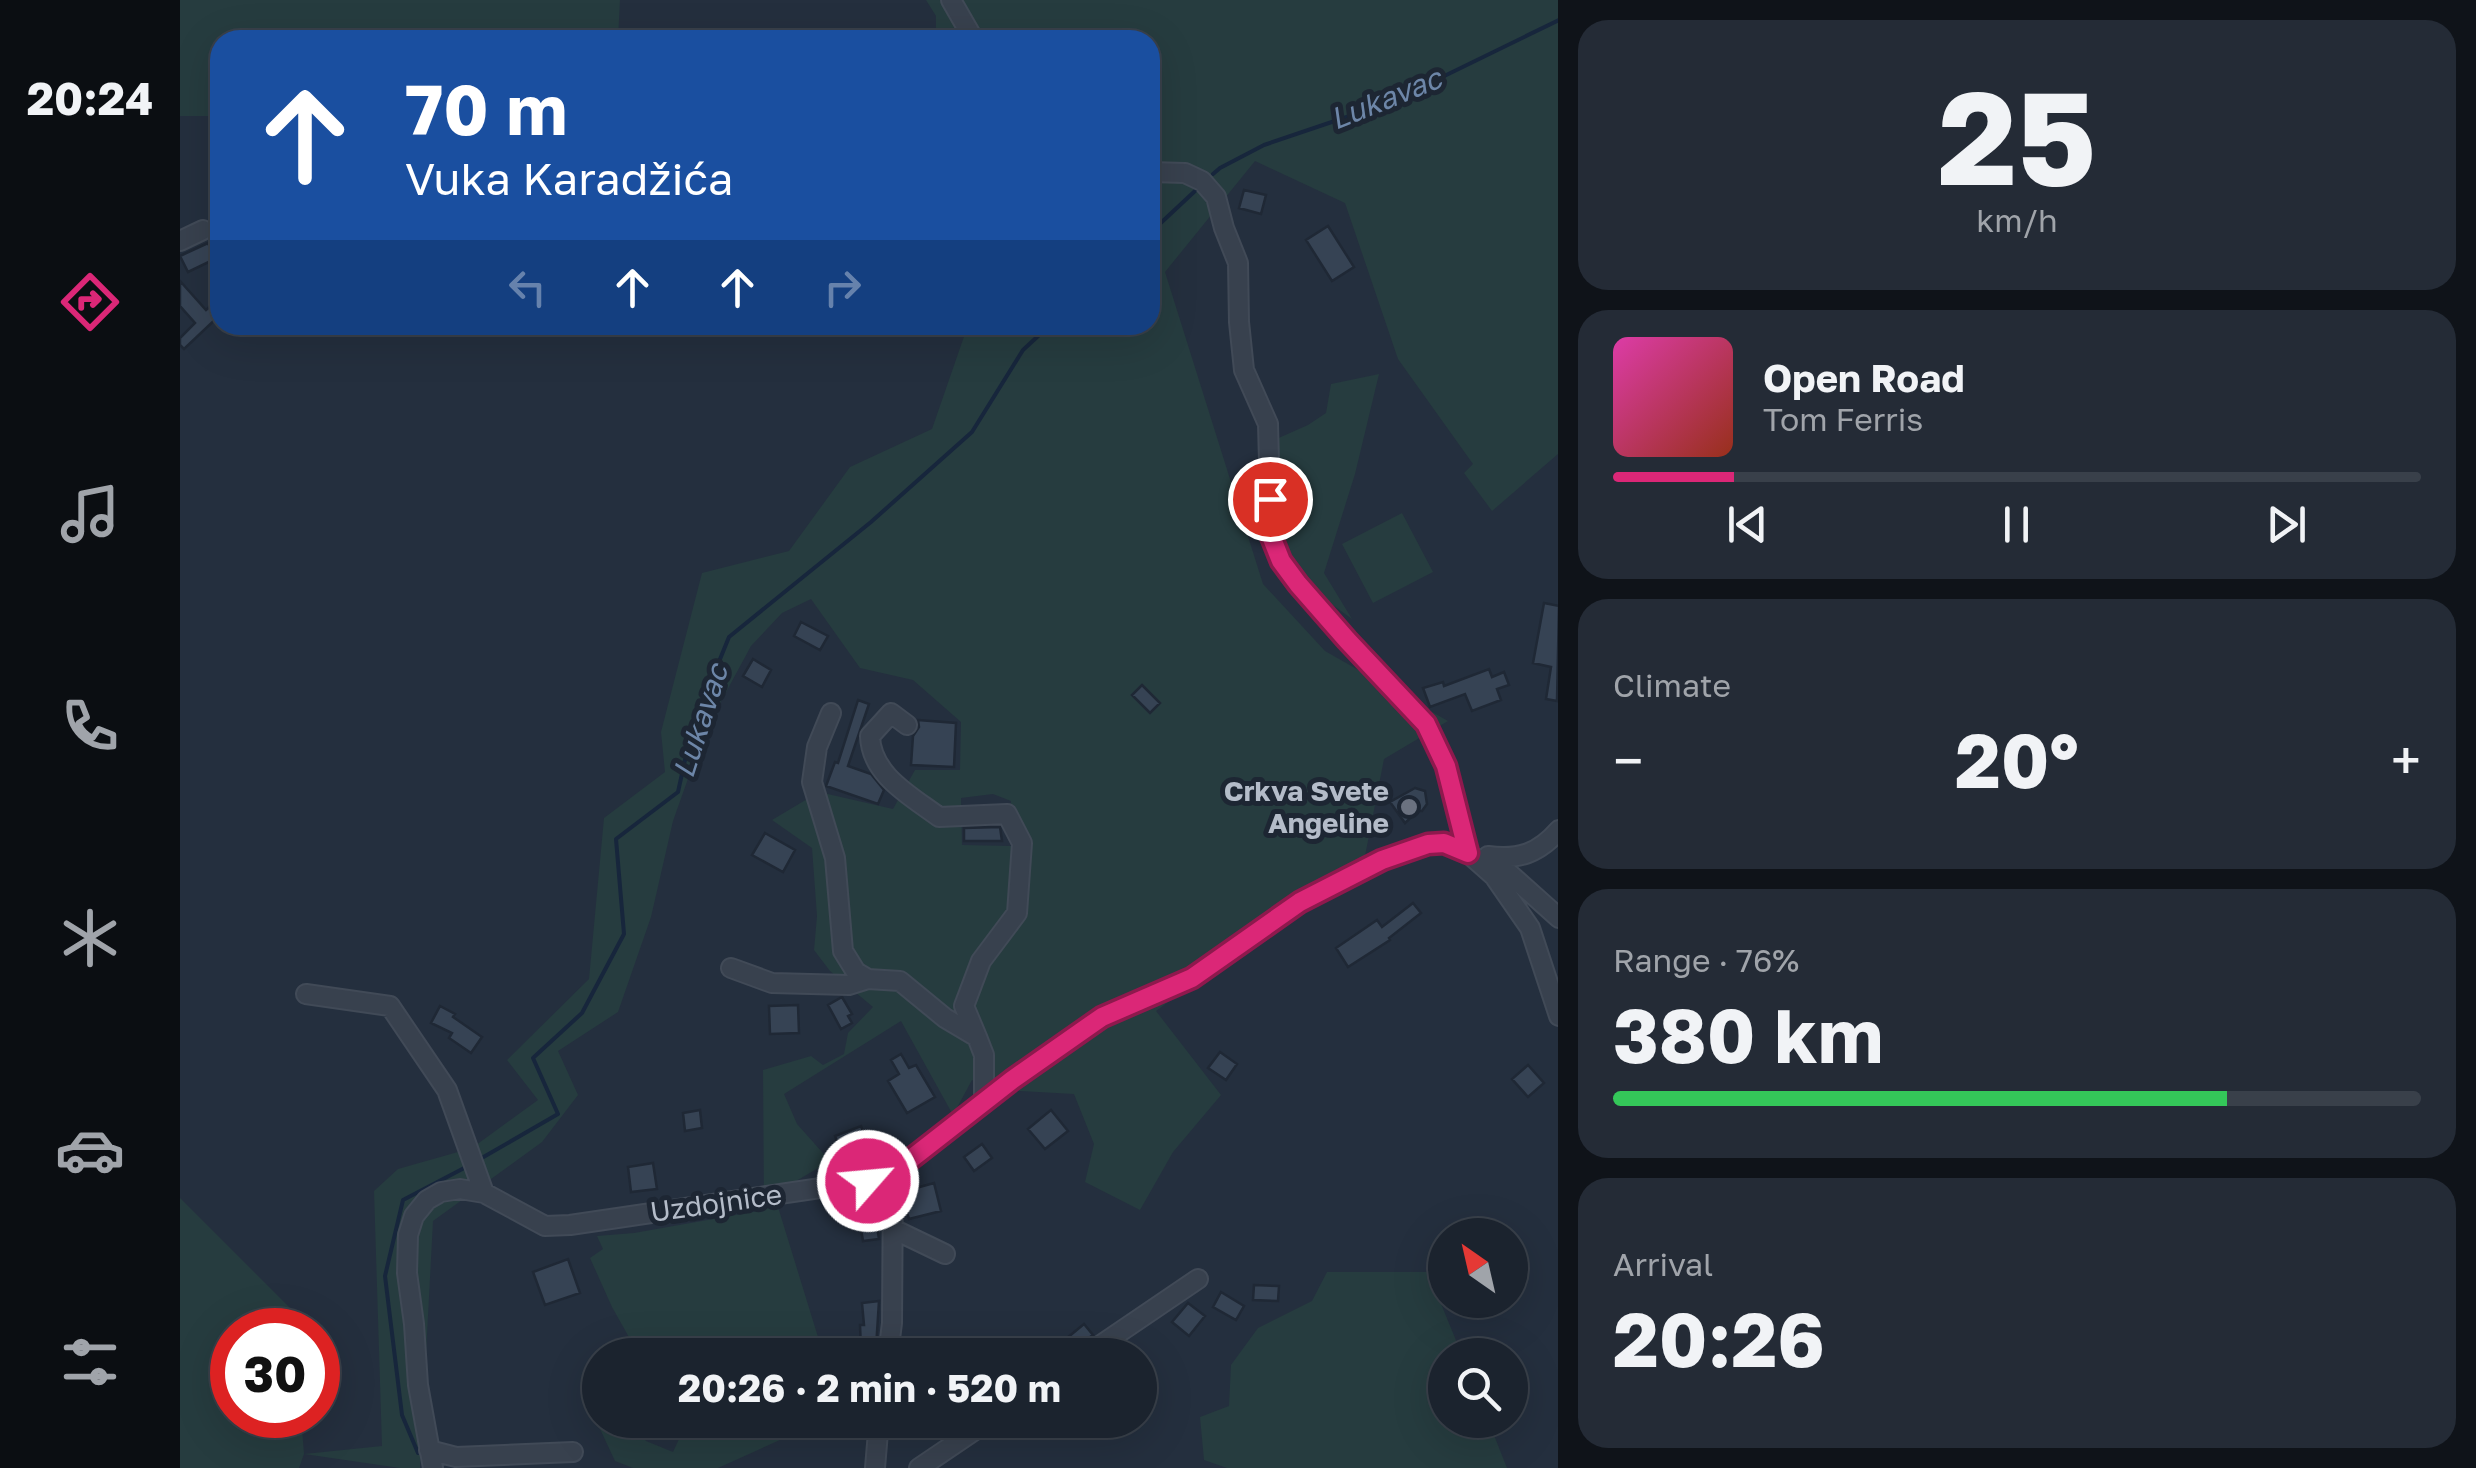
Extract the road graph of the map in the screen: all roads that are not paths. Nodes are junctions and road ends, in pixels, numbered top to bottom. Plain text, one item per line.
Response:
1 (951, 0) edge
2 (968, 30) edge
3 (1160, 172) edge
4 (203, 230) dead end
5 (180, 241) edge
6 (831, 712) dead end
7 (907, 725) dead end
8 (1558, 830) edge
9 (1468, 853) junction
10 (1558, 918) edge
11 (731, 968) dead end
12 (868, 979) junction
13 (306, 994) dead end
14 (1558, 1016) edge
15 (977, 1037) junction
16 (984, 1101) junction
17 (893, 1173) junction
18 (484, 1193) junction
19 (893, 1228) junction
20 (945, 1254) dead end
21 (1198, 1279) dead end
22 (890, 1338) edge
23 (1111, 1338) edge
24 (878, 1438) edge
25 (963, 1438) edge
26 (574, 1452) dead end
27 (431, 1459) edge
28 (875, 1468) edge
29 (918, 1468) edge

1 - 2 street
3 - 9 street
4 - 5 street
6 - 12 street
7 - 15 street
8 - 9 street, Uzdojnice
9 - 10 street
9 - 14 street
9 - 16 street, Uzdojnice
11 - 12 street
12 - 15 street
13 - 18 street
15 - 16 street
16 - 17 street, Uzdojnice
17 - 18 street, Uzdojnice
17 - 19 street
18 - 27 street
19 - 20 street
19 - 22 street
21 - 23 street
24 - 28 street
25 - 29 street
26 - 27 street

